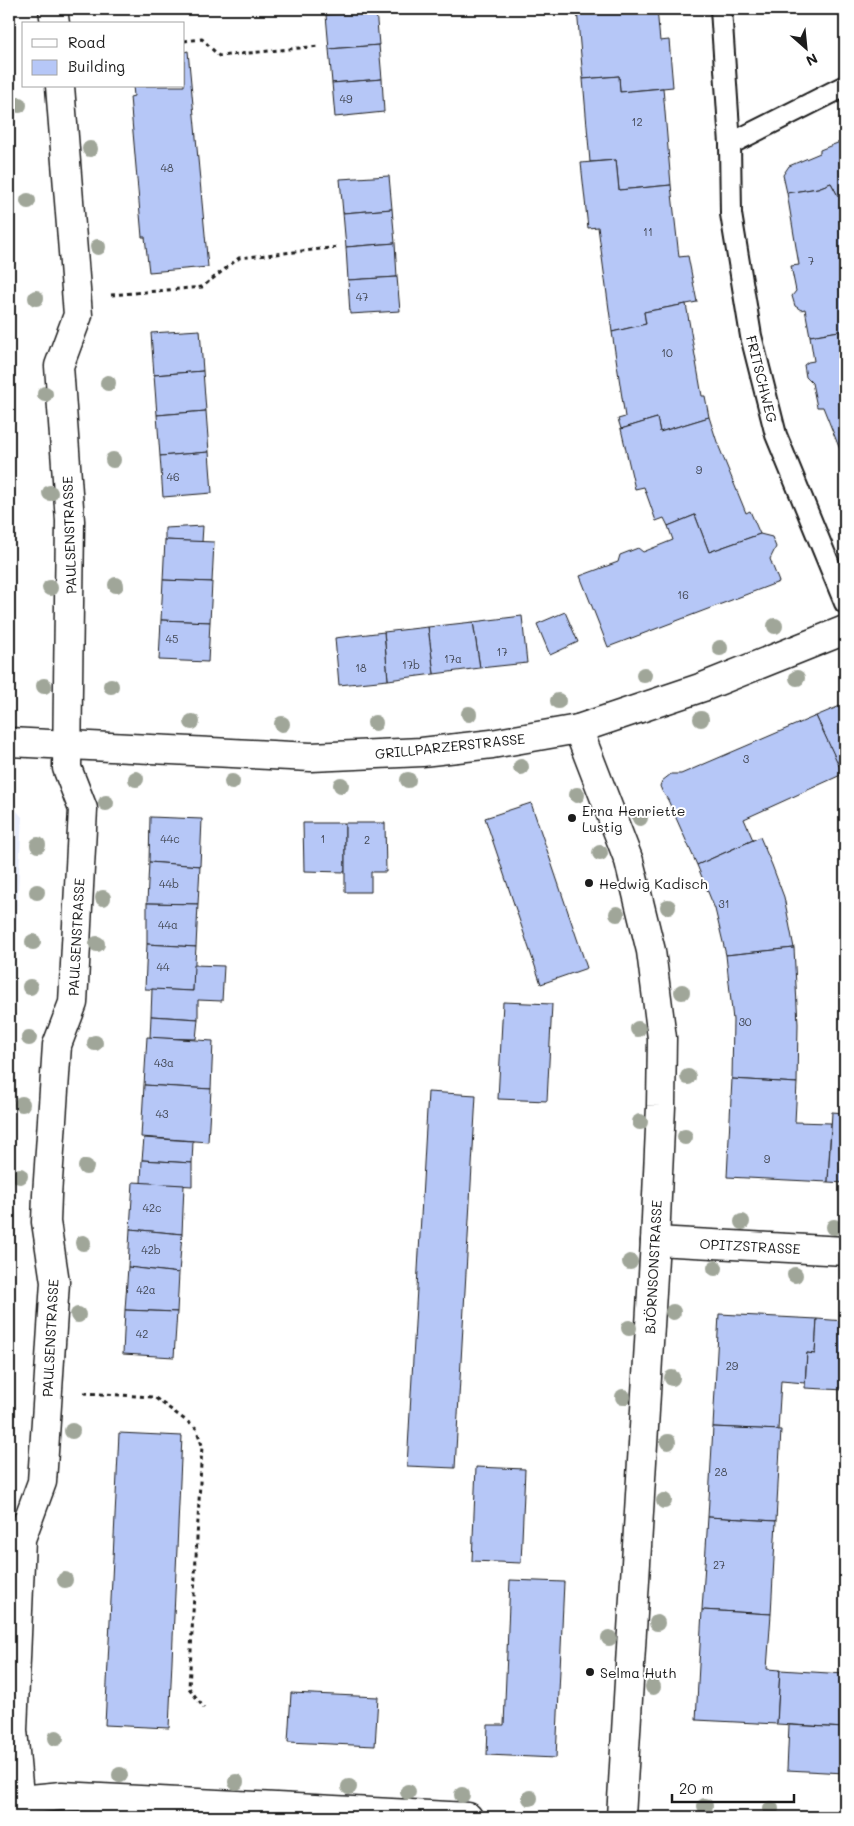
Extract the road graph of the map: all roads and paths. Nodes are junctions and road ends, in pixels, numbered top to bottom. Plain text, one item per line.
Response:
1 (53, 9) edge
2 (721, 9) edge
3 (54, 22) edge
4 (185, 40) edge
5 (320, 46) dead end
6 (845, 86) edge
7 (60, 88) edge
8 (730, 144) junction
9 (339, 247) dead end
10 (109, 296) dead end
11 (845, 602) edge
12 (845, 630) edge
13 (578, 729) junction
14 (9, 742) edge
15 (67, 744) junction
16 (9, 1099) edge
17 (16, 1100) dead end
18 (655, 1240) junction
19 (845, 1251) edge
20 (84, 1393) dead end
21 (204, 1708) dead end
22 (16, 1807) edge
23 (468, 1817) edge
24 (621, 1817) edge

1 - 3 street
2 - 8 lane, FRITSCHWEG
4 - 5 path
6 - 8 lane
7 - 15 street, PAULSENSTRASSE
8 - 11 lane, FRITSCHWEG
9 - 10 path
12 - 13 street, GRILLPARZERSTRASSE
13 - 15 street, GRILLPARZERSTRASSE
13 - 18 street, BJÖRNSONSTRASSE
14 - 15 street, GRILLPARZERSTRASSE
15 - 22 street, PAULSENSTRASSE
16 - 17 path
18 - 19 street, OPITZSTRASSE
18 - 24 street, BJÖRNSONSTRASSE
20 - 21 path
22 - 23 street

